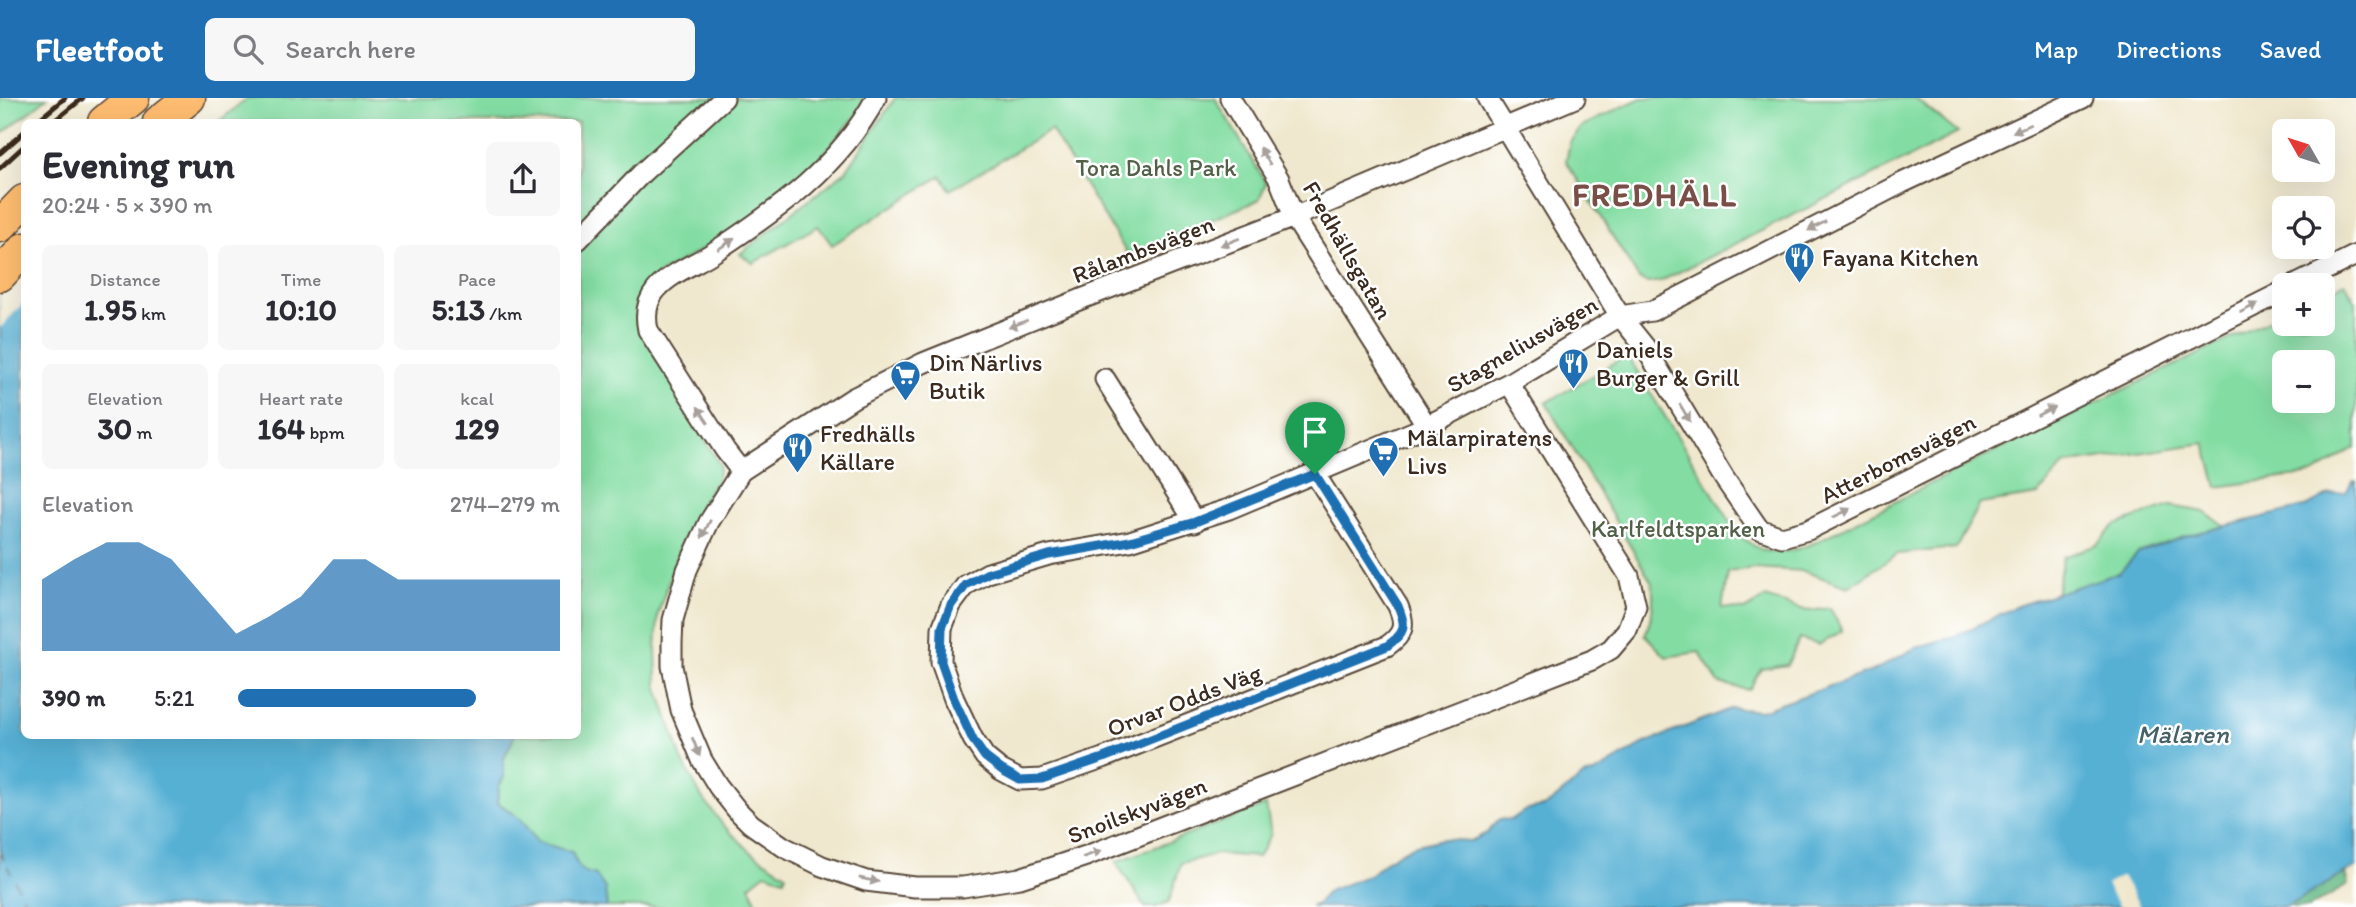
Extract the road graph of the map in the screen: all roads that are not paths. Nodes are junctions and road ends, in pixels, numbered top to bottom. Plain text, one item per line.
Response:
1 (133, 98) edge
2 (189, 98) edge
3 (724, 98) edge
4 (876, 98) edge
5 (1230, 98) edge
6 (1488, 98) edge
7 (1576, 98) edge
8 (2083, 98) edge
9 (108, 119) edge
10 (163, 119) edge
11 (1506, 129) junction
12 (21, 204) edge
13 (1294, 217) junction
14 (0, 226) edge
15 (581, 237) edge
16 (21, 252) edge
17 (2356, 255) edge
18 (2319, 273) edge
19 (0, 275) edge
20 (2272, 297) edge
21 (1620, 316) junction
22 (1105, 379) dead end
23 (1509, 383) junction
24 (1426, 426) junction
25 (741, 471) junction
26 (1315, 474) junction
27 (1195, 522) junction
28 (966, 585) joint

1 - 9 main road
2 - 10 main road
3 - 15 street
25 -> 4 street
13 -> 5 street, Fredhällsgatan
6 - 11 street, Atterbomsvägen
7 - 11 street, Rålambsvägen
8 -> 21 street, Stagneliusvägen
11 - 13 street, Rålambsvägen
11 - 21 street, Atterbomsvägen
12 - 14 main road
13 - 24 street, Fredhällsgatan
13 -> 25 street, Rålambsvägen
16 - 19 main road
17 - 18 street
21 -> 20 street, Atterbomsvägen
21 - 23 street, Stagneliusvägen
22 - 27 street
23 - 24 street, Stagneliusvägen
25 -> 23 street, Snoilskyvägen
24 - 26 street, Stagneliusvägen
26 - 27 street, Stagneliusvägen
26 - 28 street, Orvar Odds Väg
27 - 28 street, Stagneliusvägen

